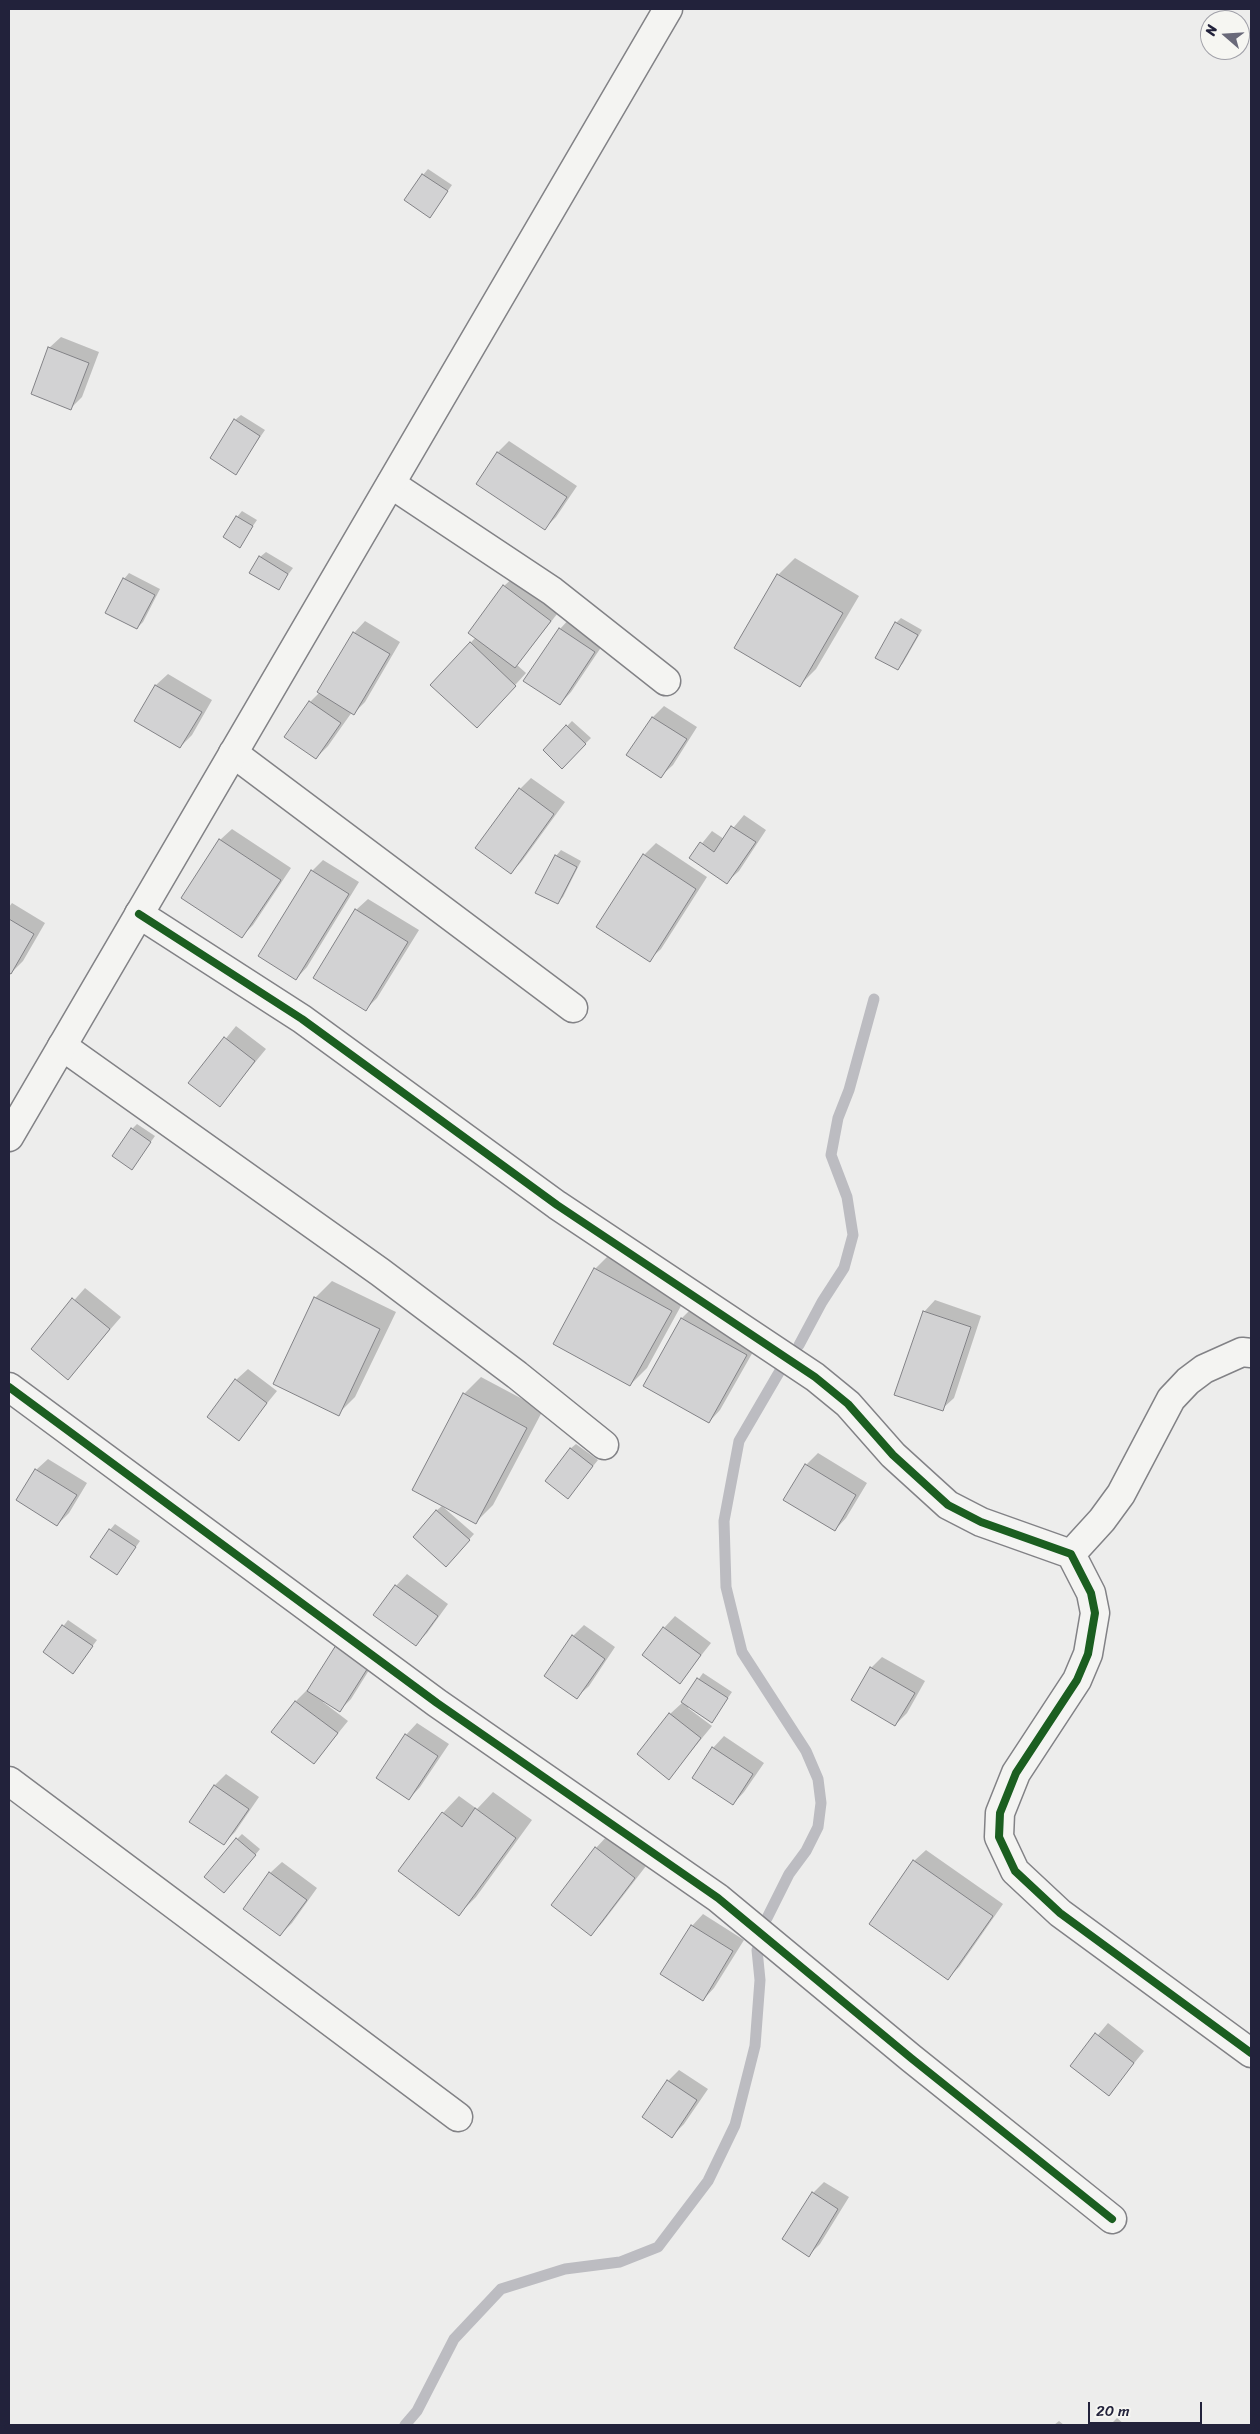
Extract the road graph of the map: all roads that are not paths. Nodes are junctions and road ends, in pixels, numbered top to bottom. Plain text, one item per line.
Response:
1 (668, 9) edge
2 (391, 484) junction
3 (666, 681) dead end
4 (233, 753) junction
5 (139, 914) junction
6 (573, 1008) dead end
7 (62, 1046) junction
8 (9, 1137) edge
9 (1251, 1353) edge
10 (9, 1387) edge
11 (604, 1445) dead end
12 (1071, 1554) junction
13 (9, 1781) edge
14 (1251, 2053) edge
15 (458, 2117) dead end
16 (1112, 2219) dead end

1 - 2 street
2 - 3 street
2 - 4 street
4 - 5 street
4 - 6 street
5 - 7 street
5 - 12 street
7 - 8 street
7 - 11 street
9 - 12 street
10 - 16 street
12 - 14 street
13 - 15 street

